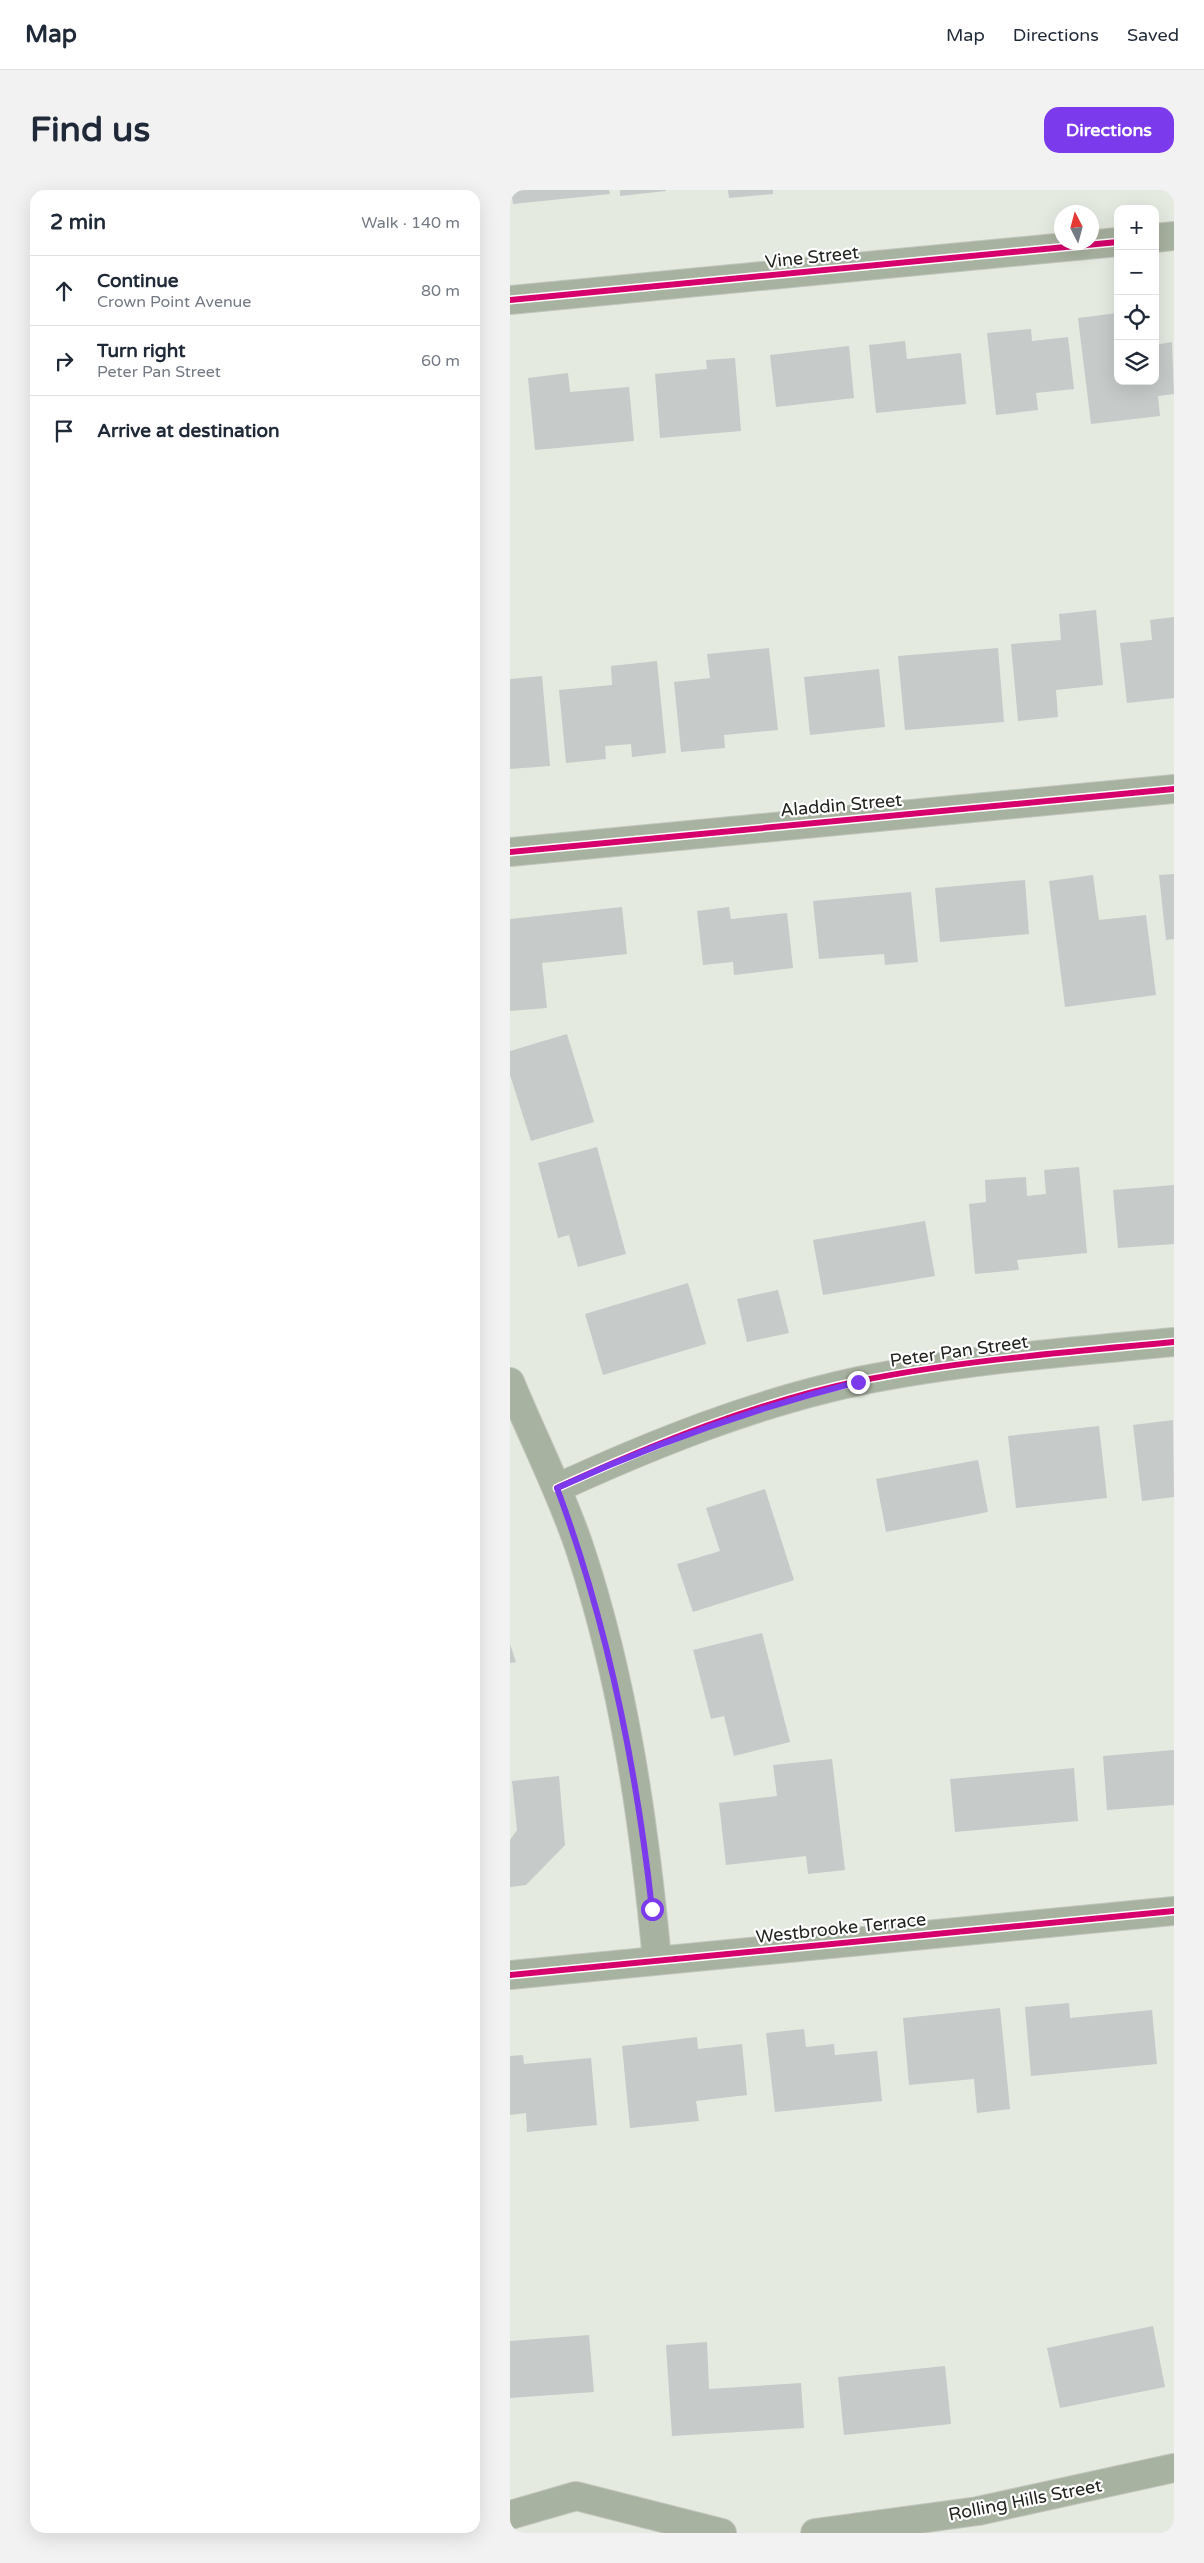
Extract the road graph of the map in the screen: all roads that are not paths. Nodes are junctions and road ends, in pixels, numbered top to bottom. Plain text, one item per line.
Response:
1 (1174, 236) edge
2 (1159, 238) edge
3 (1114, 242) edge
4 (510, 300) edge
5 (1174, 788) edge
6 (510, 852) edge
7 (1174, 1342) edge
8 (510, 1382) edge
9 (557, 1488) junction
10 (1174, 1911) edge
11 (657, 1960) junction
12 (510, 1975) edge
13 (1174, 2468) edge
14 (510, 2515) edge
15 (648, 2524) edge
16 (722, 2533) edge
17 (815, 2533) edge

1 - 2 street
3 - 4 street, Vine Street
5 - 6 street, Aladdin Street
7 - 9 street, Peter Pan Street
8 - 9 street
9 - 11 street
10 - 11 street, Westbrooke Terrace
11 - 12 street, Westbrooke Terrace
13 - 17 street, Rolling Hills Street
14 - 15 street
15 - 16 street

